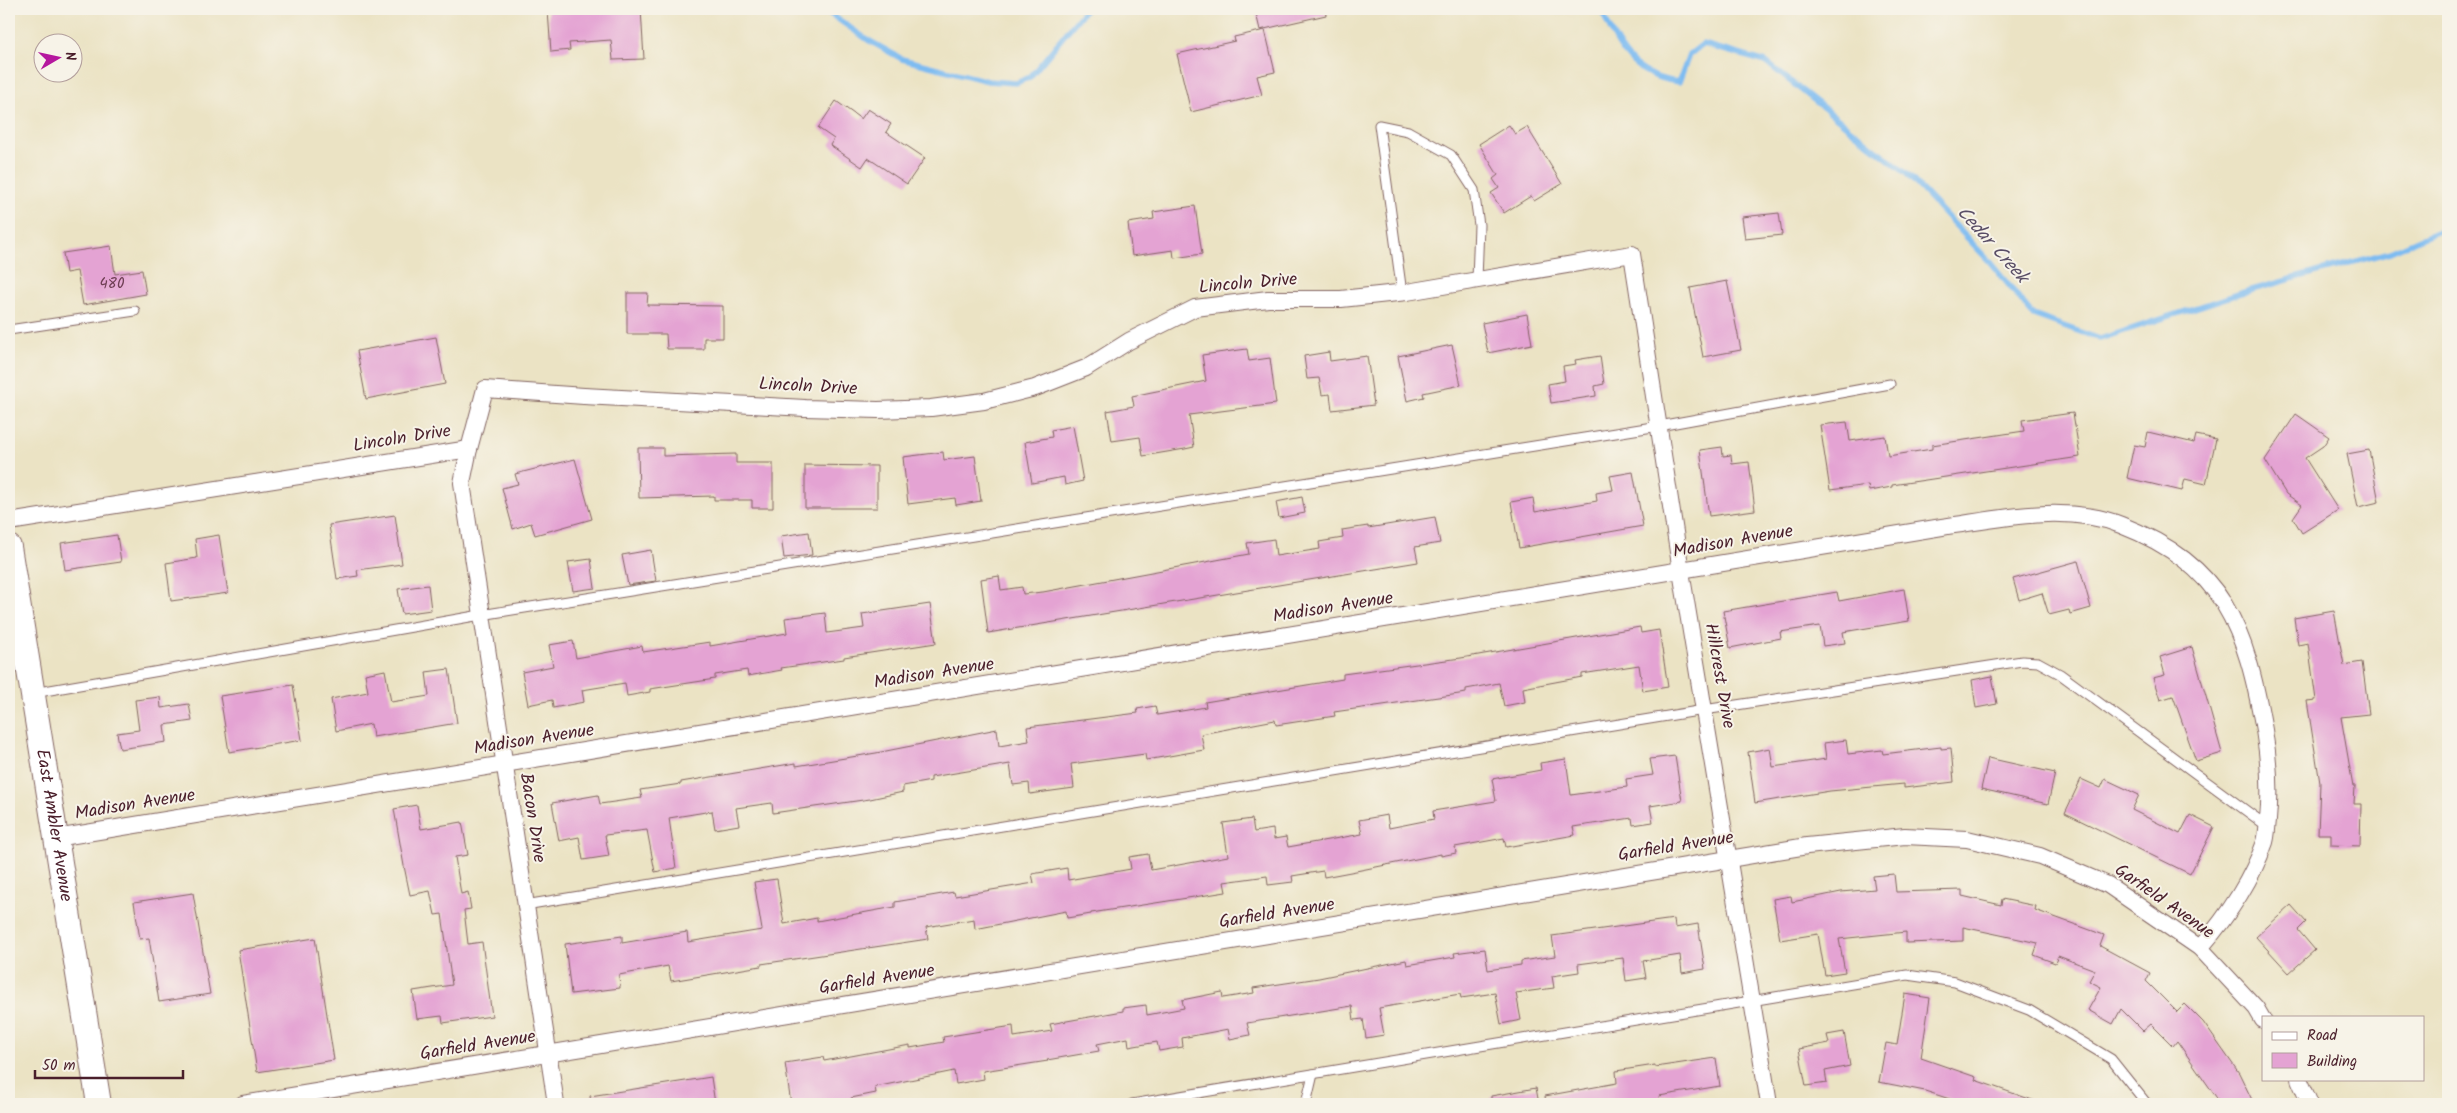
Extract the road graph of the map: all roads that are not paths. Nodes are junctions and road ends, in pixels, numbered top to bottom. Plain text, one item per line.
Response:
1 (1632, 254) joint
2 (1477, 280) junction
3 (1402, 293) junction
4 (134, 311) dead end
5 (9, 330) edge
6 (1890, 384) dead end
7 (1658, 426) junction
8 (469, 449) junction
9 (9, 522) edge
10 (9, 547) edge
11 (1681, 571) junction
12 (481, 615) junction
13 (32, 694) junction
14 (1704, 710) junction
15 (504, 765) junction
16 (2267, 826) junction
17 (56, 838) junction
18 (1729, 859) junction
19 (525, 905) junction
20 (2200, 948) junction
21 (1752, 1000) junction
22 (2262, 1018) edge
23 (548, 1055) junction
24 (1313, 1074) junction
25 (2299, 1080) edge
26 (98, 1104) edge
27 (243, 1104) edge
28 (556, 1104) edge
29 (1132, 1104) edge
30 (1306, 1104) edge
31 (1769, 1104) edge
32 (2147, 1104) edge
33 (2310, 1104) edge

1 - 2 street, Lincoln Drive
1 - 7 street, Hillcrest Drive
2 - 3 street, Lincoln Drive
2 - 3 lane
3 - 8 street, Lincoln Drive
4 - 5 lane
6 - 7 lane
7 - 11 street, Hillcrest Drive
7 - 12 lane
8 - 9 street, Lincoln Drive
8 - 12 street, Bacon Drive
10 - 13 main road, East Ambler Avenue
11 - 14 street, Hillcrest Drive
11 - 15 street, Madison Avenue
11 - 16 street, Madison Avenue
12 - 13 lane
12 - 15 street, Bacon Drive
13 - 17 main road, East Ambler Avenue
14 - 16 lane
14 - 18 street, Hillcrest Drive
14 - 19 lane
15 - 17 street, Madison Avenue
15 - 19 street, Bacon Drive
16 - 20 street, Madison Avenue
17 - 26 main road, East Ambler Avenue
18 - 20 street, Garfield Avenue
18 - 21 street, Hillcrest Drive
18 - 23 street, Garfield Avenue
19 - 23 street, Bacon Drive
20 - 22 street, Garfield Avenue
21 - 24 lane
21 - 31 street, Hillcrest Drive
21 - 32 lane
23 - 27 street, Garfield Avenue
23 - 28 street, Bacon Drive
24 - 29 lane
24 - 30 lane
25 - 33 street

